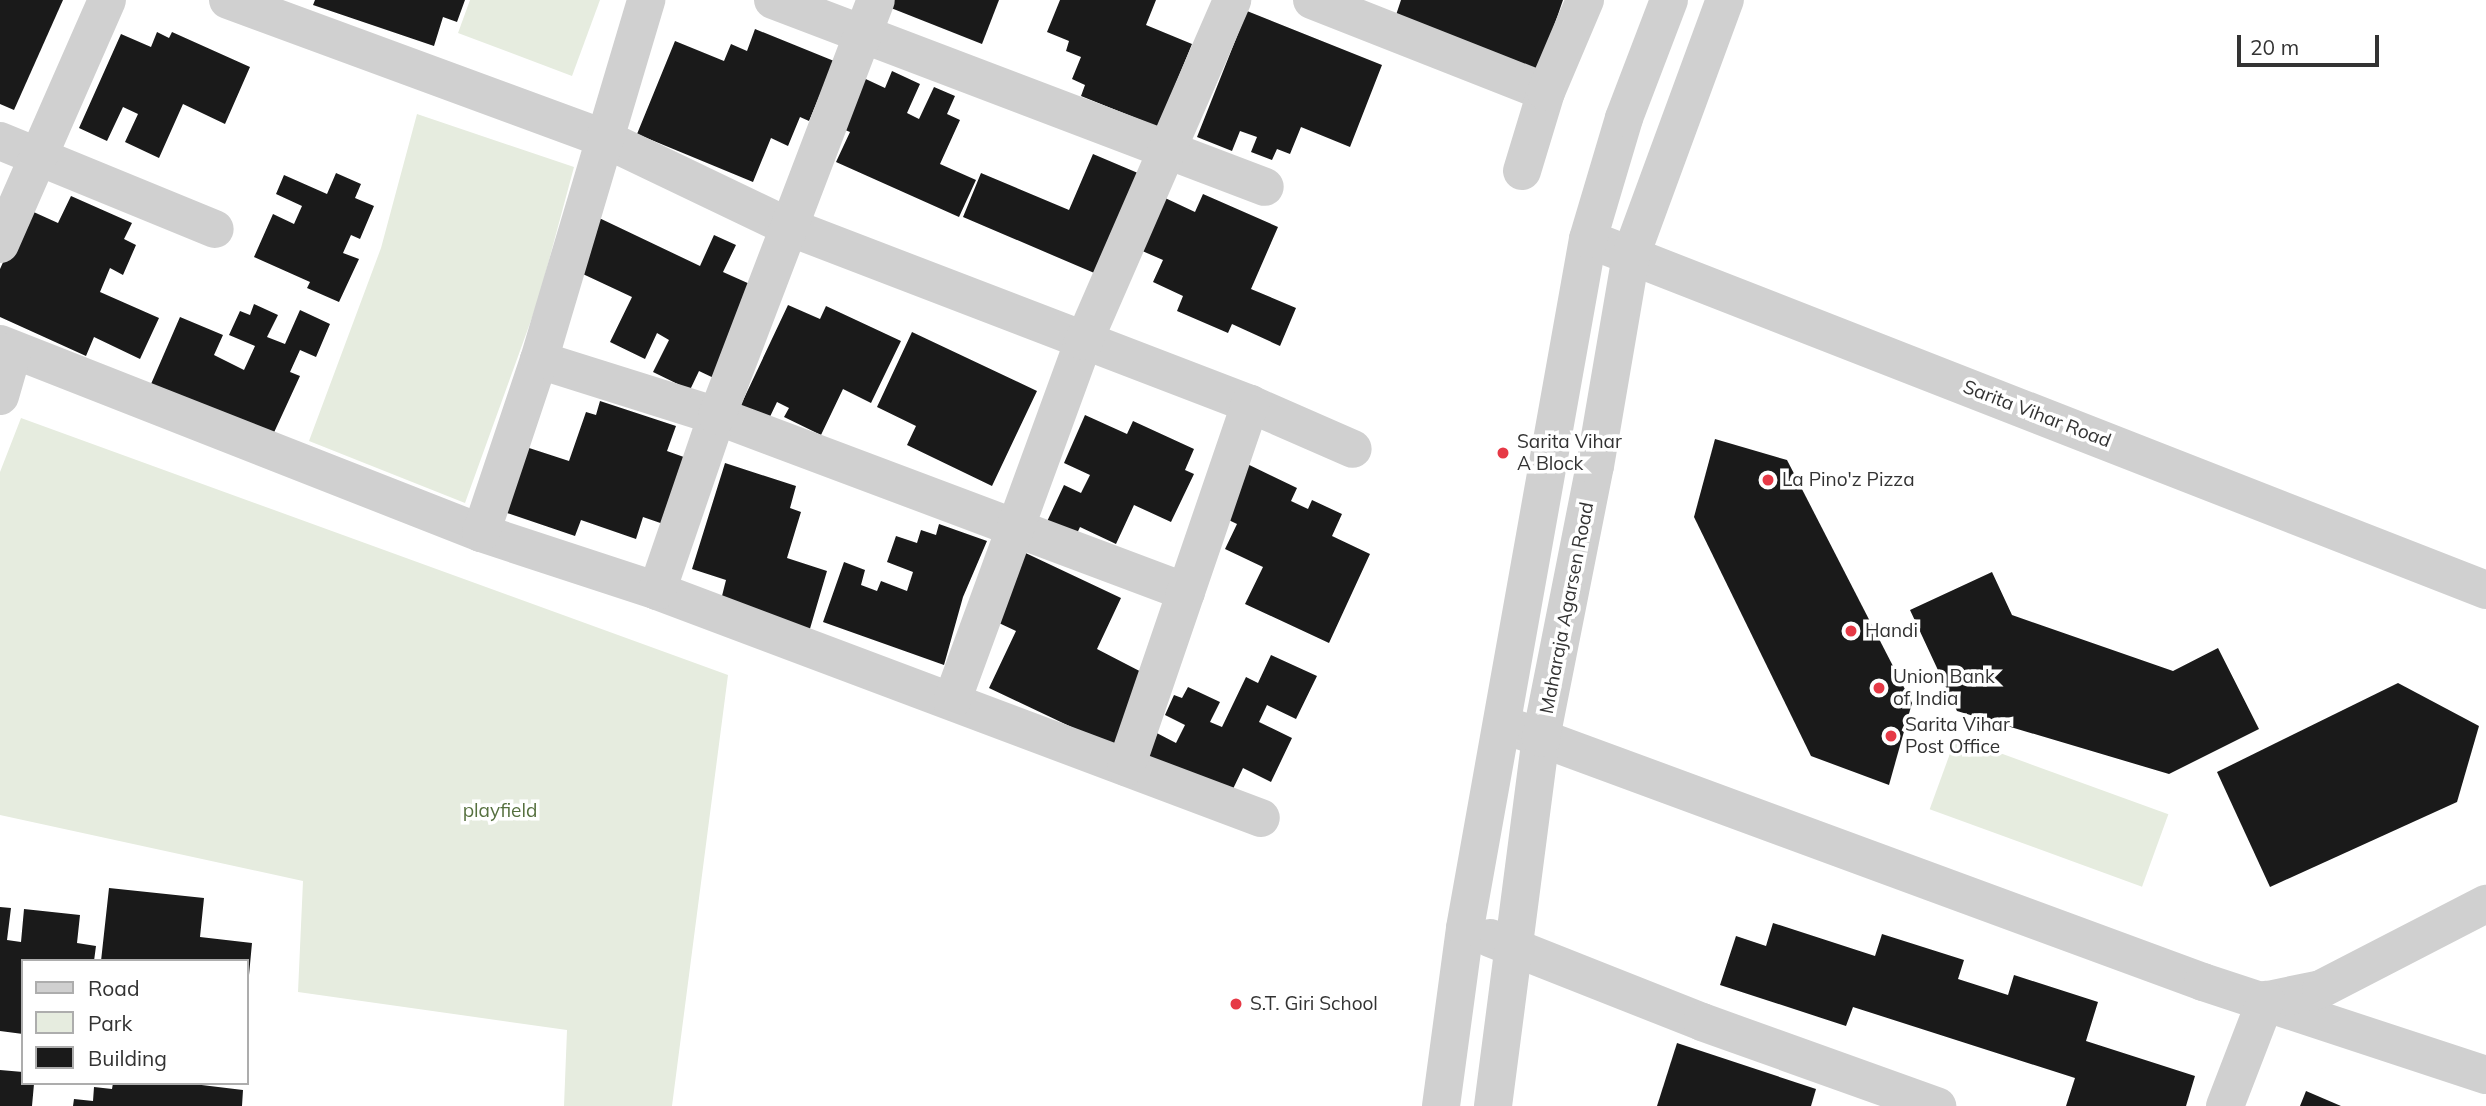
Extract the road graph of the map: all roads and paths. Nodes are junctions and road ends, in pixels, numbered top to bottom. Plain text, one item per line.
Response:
1 (107, 0) edge
2 (228, 0) edge
3 (646, 0) edge
4 (773, 0) edge
5 (1232, 0) edge
6 (1312, 0) edge
7 (1585, 0) edge
8 (1669, 0) edge
9 (1725, 0) edge
10 (869, 16) edge
11 (1546, 92) junction
12 (603, 138) junction
13 (0, 141) edge
14 (1166, 152) junction
15 (37, 155) junction
16 (1522, 172) dead end
17 (1265, 187) dead end
18 (789, 227) junction
19 (215, 229) dead end
20 (1588, 239) junction
21 (0, 244) edge
22 (1631, 255) junction
23 (1084, 341) junction
24 (7, 347) edge
25 (539, 360) junction
26 (0, 396) edge
27 (1250, 404) junction
28 (717, 416) junction
29 (1353, 449) dead end
30 (1013, 528) junction
31 (481, 533) junction
32 (2486, 590) edge
33 (657, 592) junction
34 (1186, 592) junction
35 (952, 701) junction
36 (1504, 725) junction
37 (1541, 738) junction
38 (1126, 767) junction
39 (1261, 818) dead end
40 (2486, 904) edge
41 (1465, 928) junction
42 (1513, 947) junction
43 (2266, 1000) junction
44 (2486, 1075) edge
45 (1441, 1106) edge
46 (1493, 1106) edge
47 (1937, 1106) edge
48 (2225, 1106) edge

1 - 15 street
2 - 12 street
3 - 12 street
4 - 10 street
5 - 14 street
6 - 11 street
7 - 11 street
8 - 20 street, Maharaja Agarsen Road
9 - 22 street, Maharaja Agarsen Road
10 - 14 street
10 - 18 street
11 - 16 street
12 - 18 street
12 - 25 street
13 - 15 street
14 - 17 street
14 - 23 street
15 - 19 street
15 - 21 street
18 - 23 street
18 - 28 street
20 - 22 street, Sarita Vihar Road
20 - 36 street, Maharaja Agarsen Road
22 - 32 street, Sarita Vihar Road
22 - 37 street, Maharaja Agarsen Road
23 - 27 street
23 - 30 street
24 - 26 street
24 - 31 street
25 - 28 street
25 - 31 street
27 - 29 street
27 - 34 street
28 - 30 street
28 - 33 street
30 - 34 street
30 - 35 street
31 - 33 street
33 - 35 street
34 - 38 street
35 - 38 street
36 - 37 street
36 - 41 street, Maharaja Agarsen Road
37 - 42 street, Maharaja Agarsen Road
37 - 43 street
38 - 39 street
40 - 43 street
41 - 42 street
41 - 45 street, Maharaja Agarsen Road
42 - 46 street, Maharaja Agarsen Road
42 - 47 street
43 - 44 street
43 - 48 street

